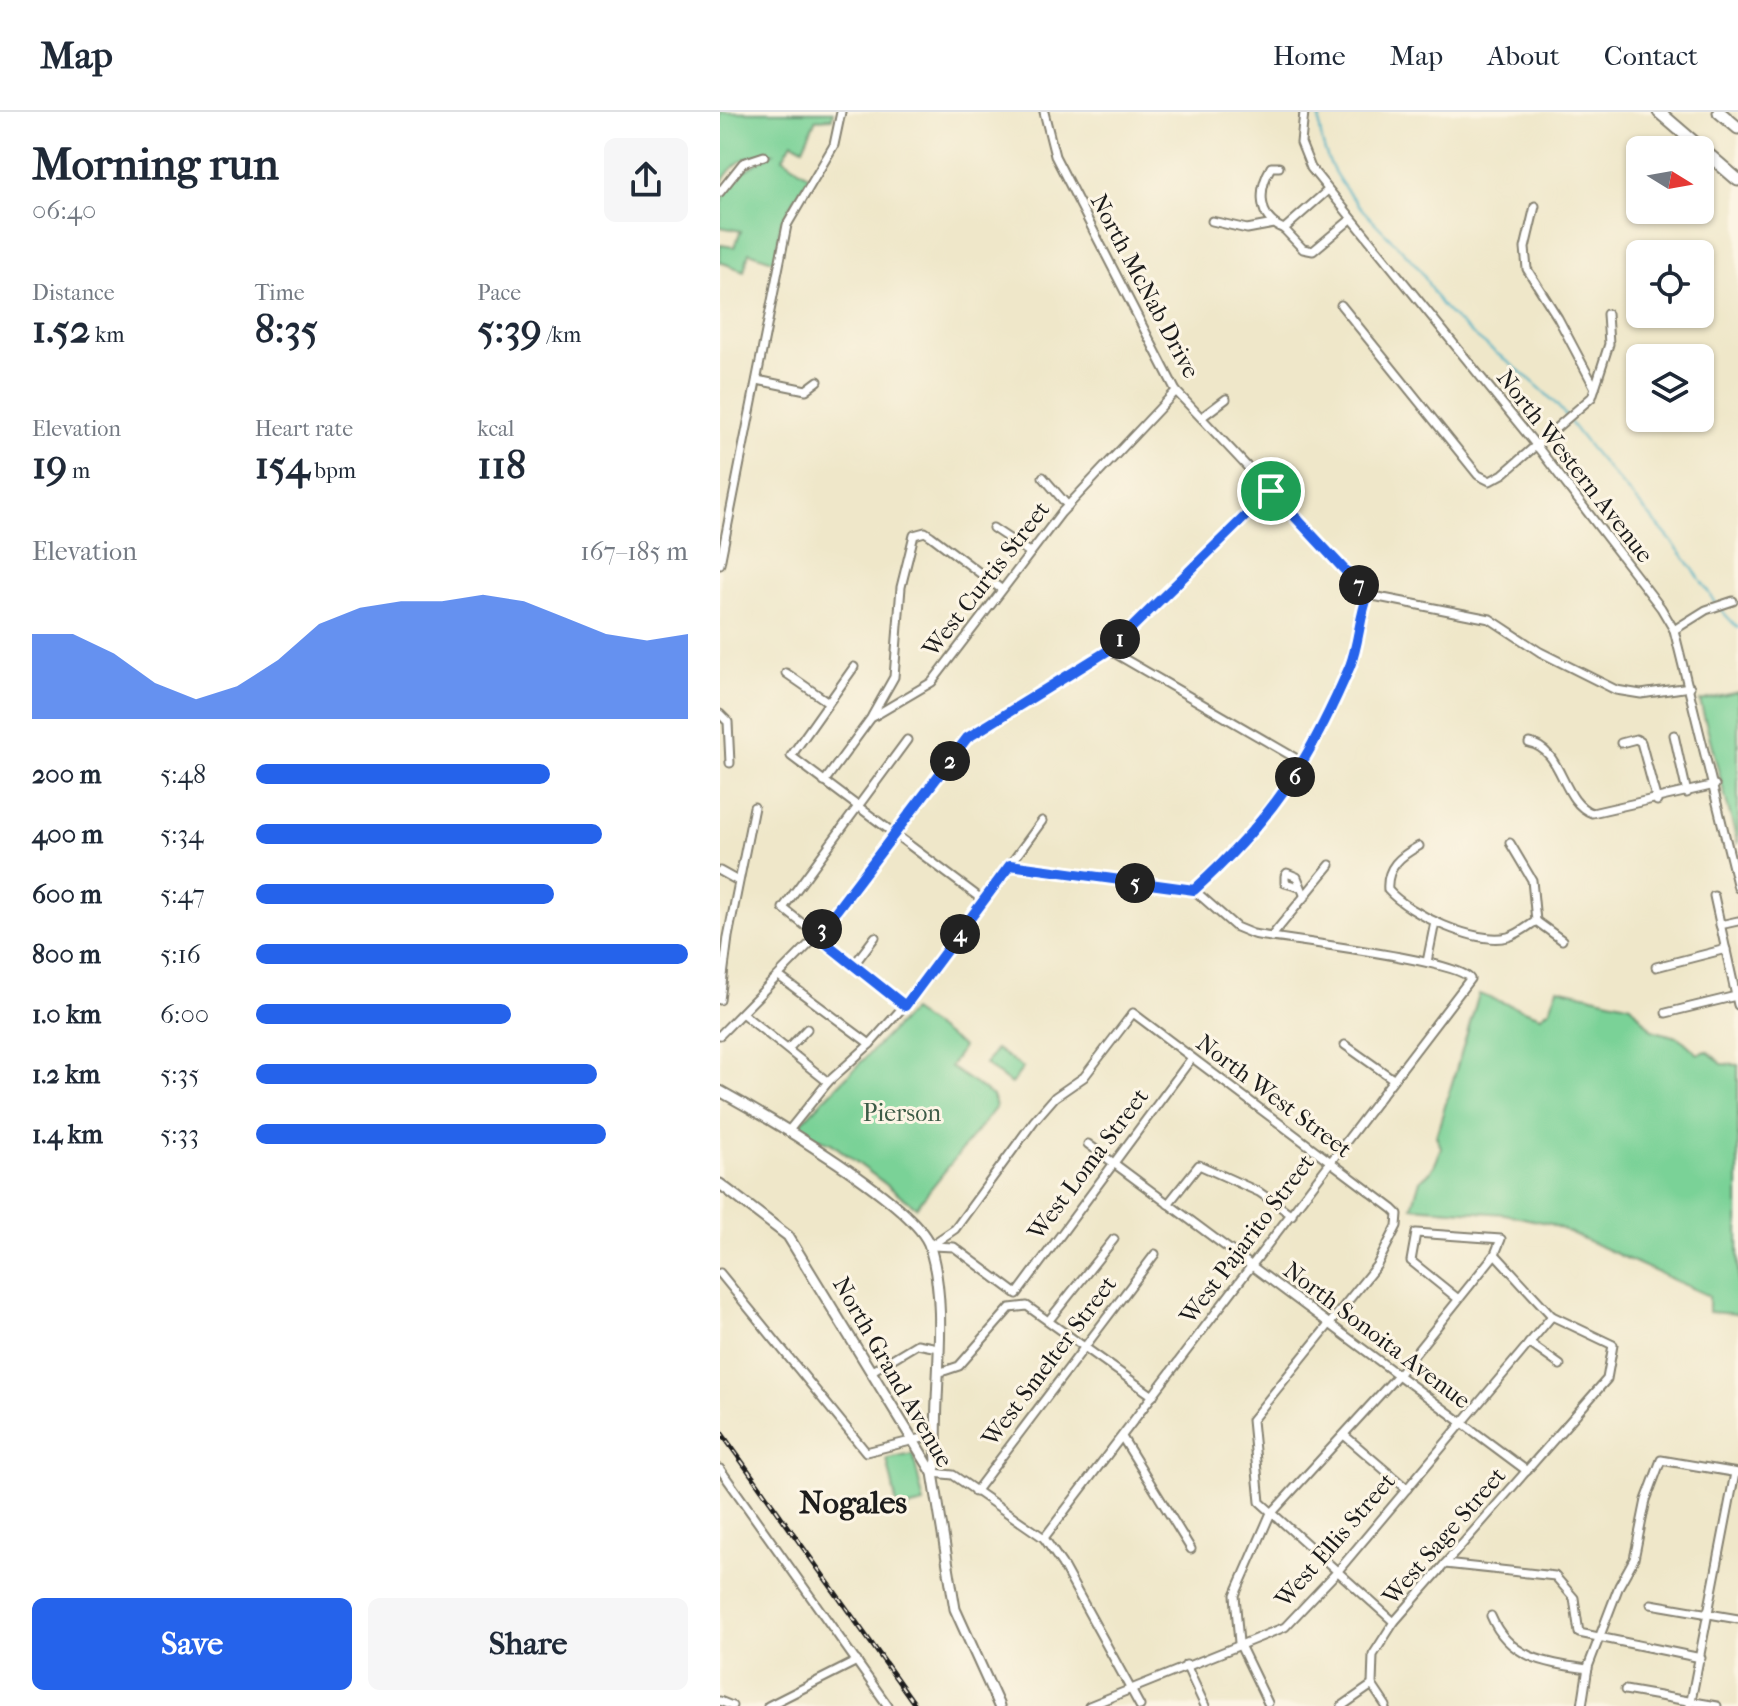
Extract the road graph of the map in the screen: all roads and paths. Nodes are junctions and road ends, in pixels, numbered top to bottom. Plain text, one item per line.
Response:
1 (841, 112) edge
2 (1044, 112) edge
3 (1304, 112) edge
4 (1659, 112) edge
5 (1719, 112) edge
6 (1738, 128) edge
7 (764, 156) dead end
8 (1279, 167) dead end
9 (1738, 180) edge
10 (1328, 190) junction
11 (720, 192) edge
12 (1535, 206) dead end
13 (1350, 220) junction
14 (1212, 221) dead end
15 (1274, 224) junction
16 (1284, 229) junction
17 (1341, 305) dead end
18 (1607, 314) dead end
19 (757, 380) junction
20 (818, 381) dead end
21 (1595, 388) junction
22 (1176, 391) junction
23 (1226, 399) dead end
24 (1202, 417) junction
25 (1536, 445) junction
26 (1043, 477) dead end
27 (1271, 491) junction
28 (1068, 506) junction
29 (993, 528) dead end
30 (1029, 552) junction
31 (720, 564) edge
32 (1001, 589) junction
33 (1368, 595) junction
34 (1733, 601) dead end
35 (1674, 630) junction
36 (1109, 650) junction
37 (854, 667) dead end
38 (786, 673) dead end
39 (1690, 687) junction
40 (828, 702) junction
41 (720, 714) edge
42 (871, 718) junction
43 (1674, 735) dead end
44 (907, 740) dead end
45 (1529, 743) dead end
46 (1621, 743) dead end
47 (730, 763) dead end
48 (1304, 763) junction
49 (824, 782) junction
50 (1715, 785) junction
51 (1687, 793) junction
52 (1657, 801) junction
53 (754, 807) dead end
54 (859, 808) junction
55 (1042, 821) dead end
56 (893, 832) junction
57 (1510, 843) dead end
58 (1419, 846) dead end
59 (1010, 865) junction
60 (1330, 865) dead end
61 (720, 871) edge
62 (738, 881) junction
63 (1299, 887) dead end
64 (1738, 888) edge
65 (1194, 890) junction
66 (1714, 896) dead end
67 (1305, 897) junction
68 (984, 901) junction
69 (1536, 921) junction
70 (1738, 921) edge
71 (1435, 922) junction
72 (1720, 925) junction
73 (724, 936) edge
74 (817, 936) junction
75 (875, 937) dead end
76 (1271, 937) junction
77 (1562, 940) dead end
78 (1726, 949) junction
79 (1427, 962) junction
80 (853, 966) junction
81 (1656, 967) dead end
82 (780, 977) junction
83 (720, 1000) edge
84 (1737, 1000) edge
85 (905, 1006) junction
86 (1666, 1013) dead end
87 (743, 1014) junction
88 (807, 1029) dead end
89 (720, 1035) edge
90 (870, 1044) junction
91 (1345, 1045) dead end
92 (788, 1049) junction
93 (1191, 1059) junction
94 (1393, 1079) junction
95 (828, 1082) junction
96 (720, 1091) edge
97 (790, 1129) junction
98 (1088, 1144) dead end
99 (1330, 1162) junction
100 (1113, 1163) junction
101 (720, 1184) edge
102 (1168, 1204) junction
103 (1292, 1215) junction
104 (1114, 1239) dead end
105 (930, 1246) junction
106 (1155, 1254) dead end
107 (1495, 1254) junction
108 (1252, 1267) junction
109 (720, 1273) edge
110 (1457, 1298) junction
111 (1552, 1316) junction
112 (1050, 1319) junction
113 (1331, 1325) junction
114 (1529, 1343) junction
115 (1086, 1346) junction
116 (938, 1348) junction
117 (1560, 1365) dead end
118 (872, 1371) junction
119 (938, 1373) junction
120 (1398, 1375) junction
121 (1153, 1396) junction
122 (1462, 1423) junction
123 (935, 1435) junction
124 (1344, 1435) junction
125 (1122, 1437) junction
126 (914, 1441) junction
127 (720, 1469) edge
128 (1527, 1471) junction
129 (933, 1473) junction
130 (1736, 1473) edge
131 (1407, 1489) junction
132 (975, 1492) junction
133 (1270, 1515) junction
134 (1726, 1525) junction
135 (1738, 1527) edge
136 (1044, 1538) junction
137 (1191, 1549) dead end
138 (1445, 1564) junction
139 (1337, 1572) junction
140 (1651, 1604) dead end
141 (1709, 1614) junction
142 (1491, 1616) dead end
143 (1738, 1619) edge
144 (1394, 1622) junction
145 (1598, 1639) junction
146 (1239, 1643) junction
147 (1701, 1658) junction
148 (857, 1661) junction
149 (1186, 1665) junction
150 (1588, 1669) junction
151 (1372, 1685) junction
152 (1132, 1688) junction
153 (1625, 1690) dead end
154 (720, 1701) edge
155 (1268, 1703) dead end
156 (1691, 1704) edge
157 (732, 1706) edge
158 (768, 1706) edge
159 (888, 1706) edge
160 (999, 1706) edge
161 (1089, 1706) edge
162 (1140, 1706) edge
163 (1205, 1706) edge
164 (1342, 1706) edge
165 (1386, 1706) edge
166 (1582, 1706) edge
167 (1717, 1706) edge

1 - 19 street
2 - 22 street, North McNab Drive
3 - 10 street, North Western Avenue
4 - 9 highway
5 - 6 highway
7 - 11 street
8 - 15 street
10 - 13 street, North Western Avenue
10 - 16 street
12 - 21 street
13 - 16 street
13 - 25 street, North Western Avenue
14 - 15 street
15 - 16 street
17 - 25 street
18 - 21 street
19 - 20 street
19 - 31 street
21 - 25 street
22 - 24 street, North McNab Drive
22 - 28 street, West Curtis Street
23 - 24 street
24 - 27 street, North McNab Drive
25 - 35 street, North Western Avenue
26 - 28 street
27 - 33 street, North McNab Drive
27 - 36 street
28 - 30 street, West Curtis Street
29 - 30 street
30 - 32 street, West Curtis Street
32 - 42 street, West Curtis Street
32 - 42 street
33 - 39 street
33 - 48 street
34 - 35 street
35 - 39 street, North Western Avenue
36 - 48 street
36 - 56 street
37 - 40 street
38 - 40 street
39 - 50 street, North Western Avenue
40 - 49 street
41 - 47 street
42 - 49 street, West Curtis Street
43 - 51 street
44 - 54 street
45 - 52 street
46 - 52 street
48 - 65 street
49 - 54 street
50 - 51 street
50 - 64 street, North Western Avenue
51 - 52 street
53 - 62 street
54 - 56 street
54 - 74 street
55 - 59 street
56 - 68 street
56 - 74 street
57 - 69 street
58 - 71 street
59 - 65 street
59 - 68 street
60 - 67 street
61 - 62 street
62 - 73 street
63 - 67 street
65 - 76 street
66 - 72 street
67 - 76 street
68 - 85 street
69 - 71 street
69 - 77 street
70 - 72 street
71 - 79 street
72 - 78 street
73 - 83 street
74 - 80 street
74 - 82 street
75 - 80 street
76 - 79 street
78 - 81 street
78 - 84 street
79 - 94 street, West Pajarito Street
80 - 85 street
82 - 87 street
82 - 90 street
84 - 86 street
85 - 90 street
87 - 89 street
87 - 92 street
88 - 92 street
90 - 95 street
91 - 94 street
92 - 95 street
93 - 99 street, North West Street
93 - 100 street, West Loma Street
93 - 105 street, North West Street
94 - 99 street, West Pajarito Street
95 - 97 street
96 - 97 main road
97 - 105 main road
98 - 100 street, North Sonoita Avenue
99 - 103 street, West Pajarito Street
99 - 113 street, North West Street
100 - 102 street, North Sonoita Avenue
100 - 105 street, West Loma Street
101 - 118 main road, North Grand Avenue
102 - 103 street
102 - 108 street, North Sonoita Avenue
103 - 108 street, West Pajarito Street
104 - 112 street
105 - 116 main road
106 - 115 street, West Smelter Street
107 - 110 street
107 - 110 street
107 - 111 street
108 - 113 street, North Sonoita Avenue
108 - 121 street, West Pajarito Street
109 - 126 street
110 - 120 street
111 - 114 street, West Ellis Street
111 - 128 street, West Sage Street
112 - 115 street
112 - 119 street
113 - 120 street, North Sonoita Avenue
113 - 133 street
114 - 117 street
114 - 122 street, West Ellis Street
115 - 121 street
115 - 132 street, West Smelter Street
116 - 118 street
116 - 119 main road
118 - 126 main road, North Grand Avenue
119 - 123 main road
120 - 122 street, North Sonoita Avenue
120 - 124 street
121 - 125 street, West Pajarito Street
122 - 128 street, North Sonoita Avenue
122 - 131 street, West Ellis Street
123 - 126 street
123 - 129 main road
124 - 131 street
124 - 133 street
125 - 136 street, West Pajarito Street
125 - 137 street
126 - 129 main road, North Grand Avenue
127 - 148 street
128 - 138 street, West Sage Street
129 - 132 street
129 - 160 main road, North Grand Avenue
130 - 134 street
130 - 145 street
131 - 139 street, West Ellis Street
132 - 136 street
133 - 139 street
133 - 146 street
134 - 135 street
134 - 141 street
136 - 152 street
138 - 144 street, West Sage Street
138 - 145 street
139 - 144 street
139 - 146 street, West Ellis Street
140 - 141 street
141 - 143 street
141 - 147 street
142 - 150 street
144 - 151 street, West Sage Street
145 - 147 street
145 - 150 street
146 - 149 street, West Ellis Street
146 - 155 street
147 - 156 street
148 - 158 street
148 - 159 street
149 - 152 street, West Ellis Street
149 - 163 street
150 - 166 street
151 - 164 street
151 - 165 street
152 - 161 street, West Ellis Street
152 - 162 street
153 - 156 street
154 - 157 street
156 - 167 street

